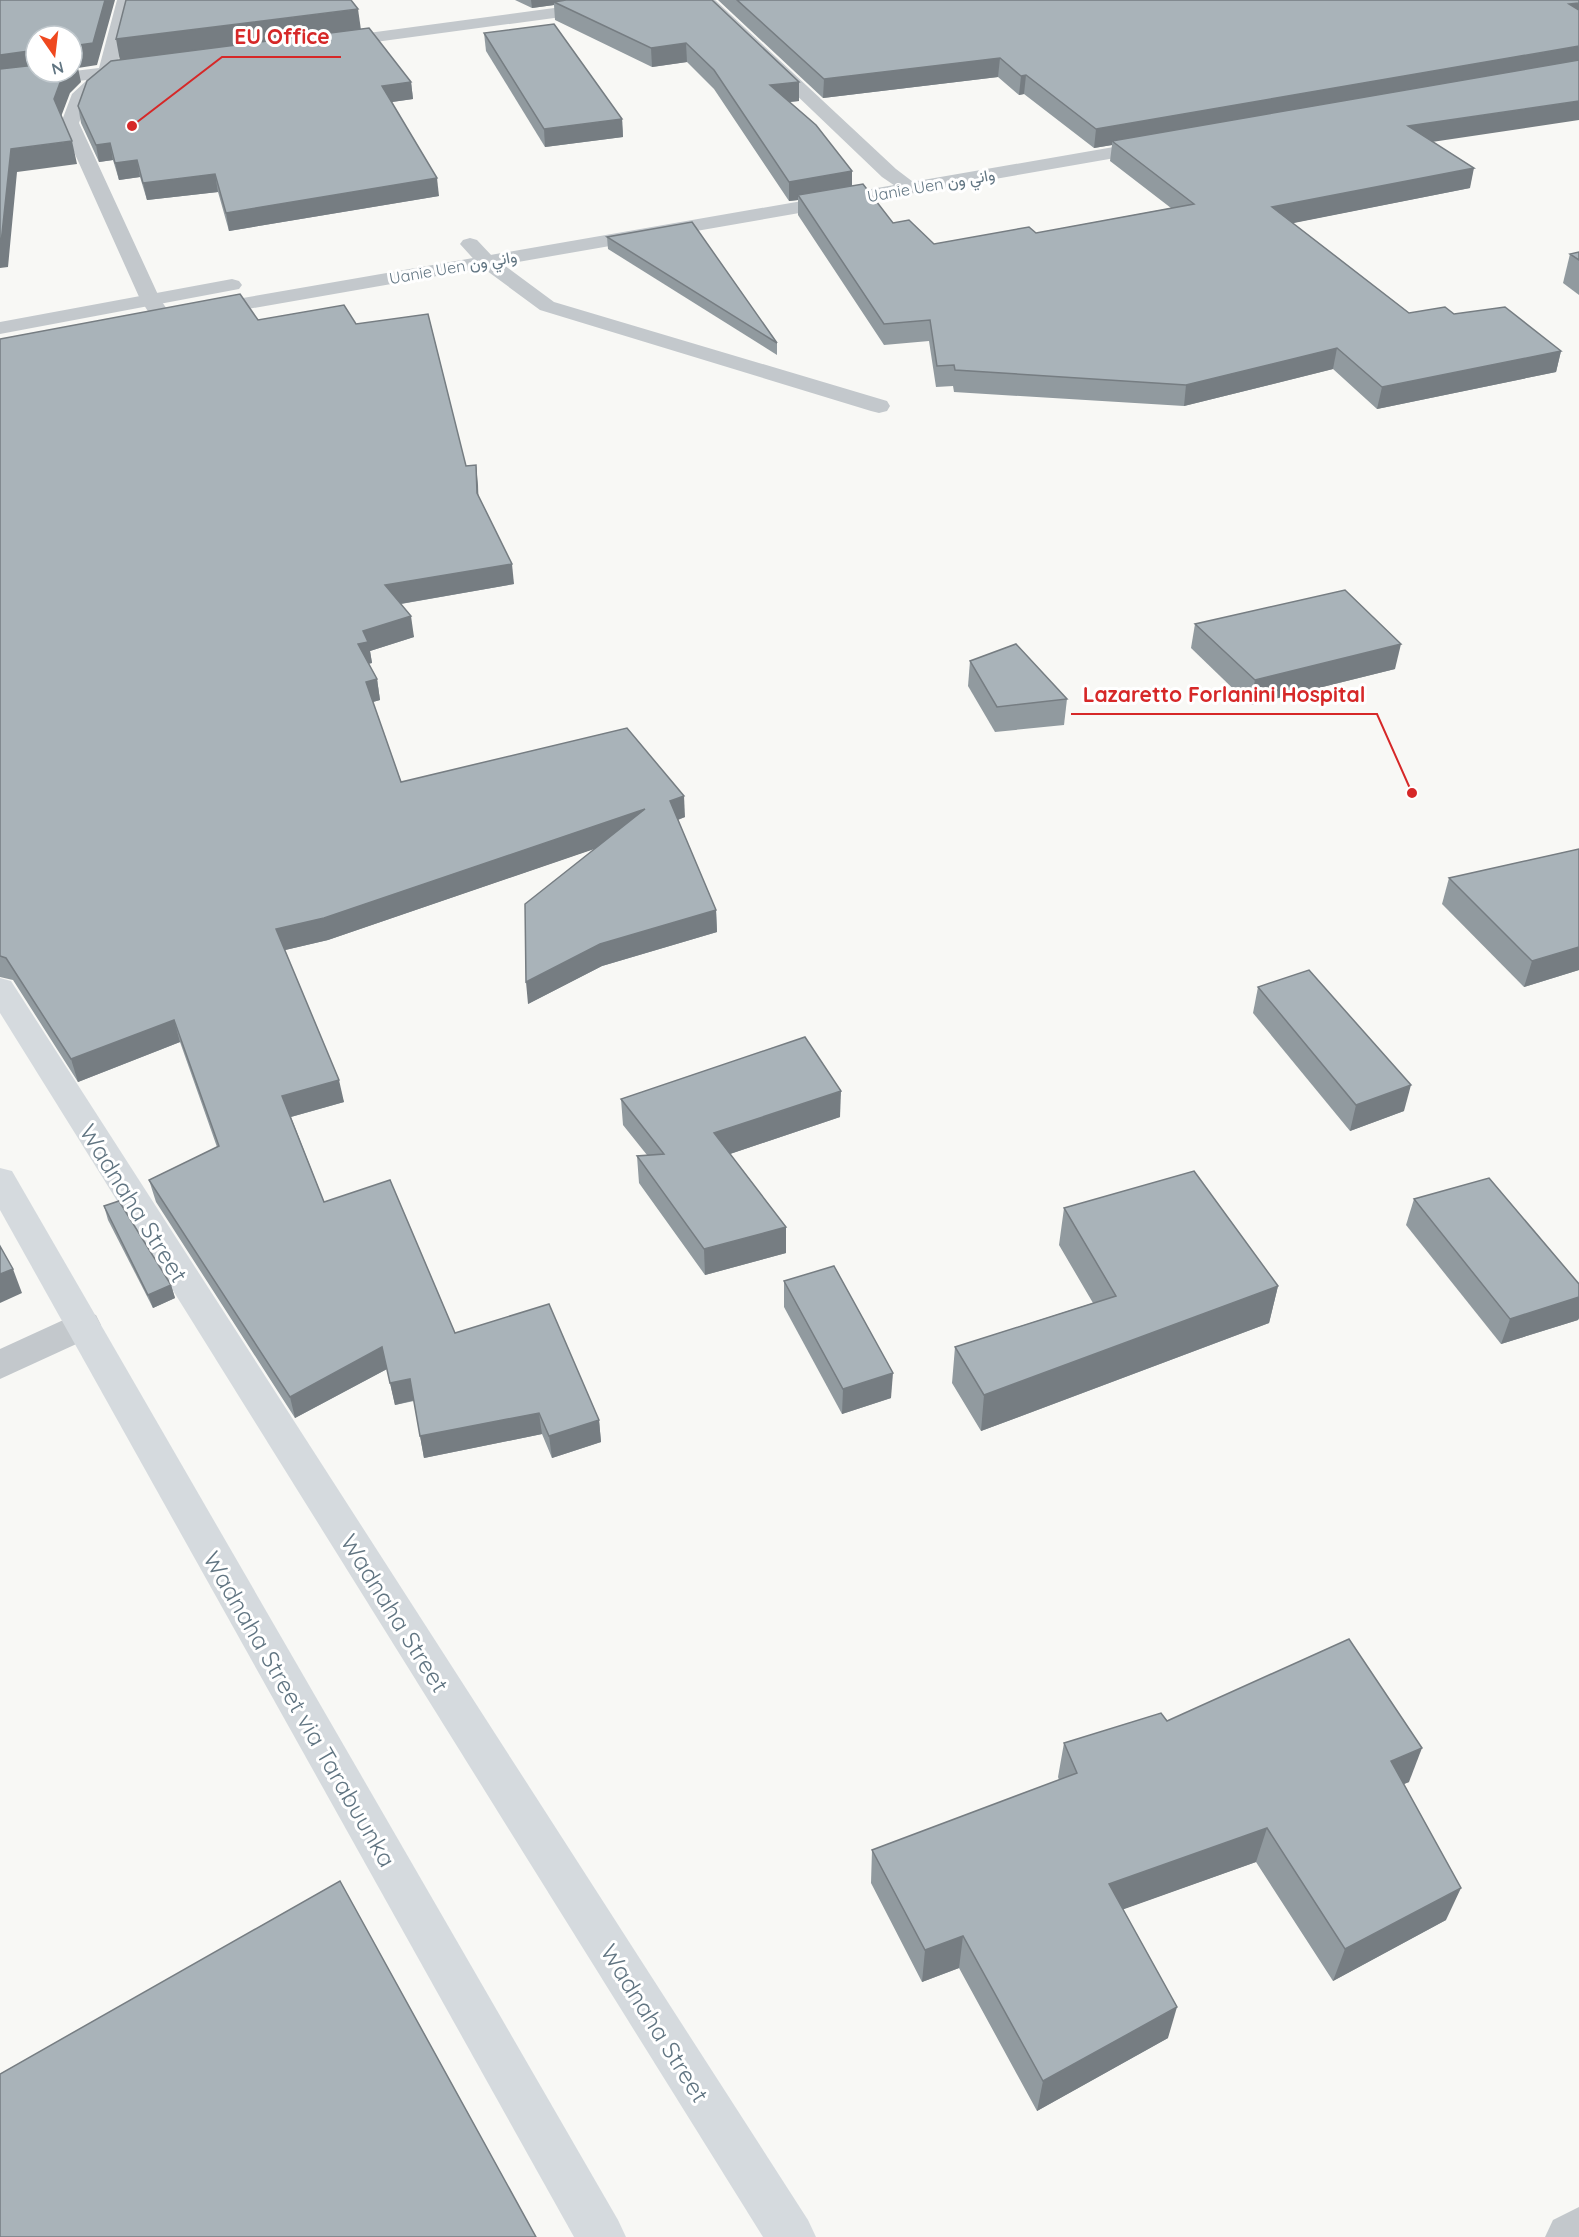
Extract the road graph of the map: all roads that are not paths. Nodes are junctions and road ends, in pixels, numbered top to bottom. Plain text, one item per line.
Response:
1 (125, 0) edge
2 (650, 0) edge
3 (705, 0) edge
4 (319, 44) edge
5 (153, 66) edge
6 (106, 73) junction
7 (0, 85) edge
8 (1169, 143) edge
9 (889, 173) junction
10 (866, 177) dead end
11 (911, 178) junction
12 (493, 240) dead end
13 (470, 244) junction
14 (447, 248) dead end
15 (486, 261) junction
16 (253, 281) dead end
17 (150, 299) junction
18 (162, 318) junction
19 (139, 322) edge
20 (0, 328) edge
21 (879, 406) dead end
22 (0, 988) edge
23 (0, 1180) edge
24 (83, 1326) junction
25 (0, 1365) edge
26 (1579, 2232) edge
27 (601, 2237) edge
28 (791, 2237) edge
29 (1570, 2237) edge

1 - 6 street
2 - 4 street
3 - 9 street
5 - 6 street
6 - 7 street
6 - 17 street
8 - 11 street, Uanie Uen واني ون
9 - 10 street, Uanie Uen واني ون
9 - 11 street, Uanie Uen واني ون
11 - 15 street, Uanie Uen واني ون
12 - 13 street, Uanie Uen واني ون
13 - 14 street, Uanie Uen واني ون
13 - 15 street
15 - 18 street, Uanie Uen واني ون
15 - 21 street
16 - 17 street
17 - 18 street
17 - 20 street
18 - 19 street, Uanie Uen واني ون
22 - 28 main road, Wadnaha Street
23 - 24 main road, Wadnaha Street via Tarabuunka
24 - 25 street
24 - 27 main road, Wadnaha Street via Tarabuunka
26 - 29 street

